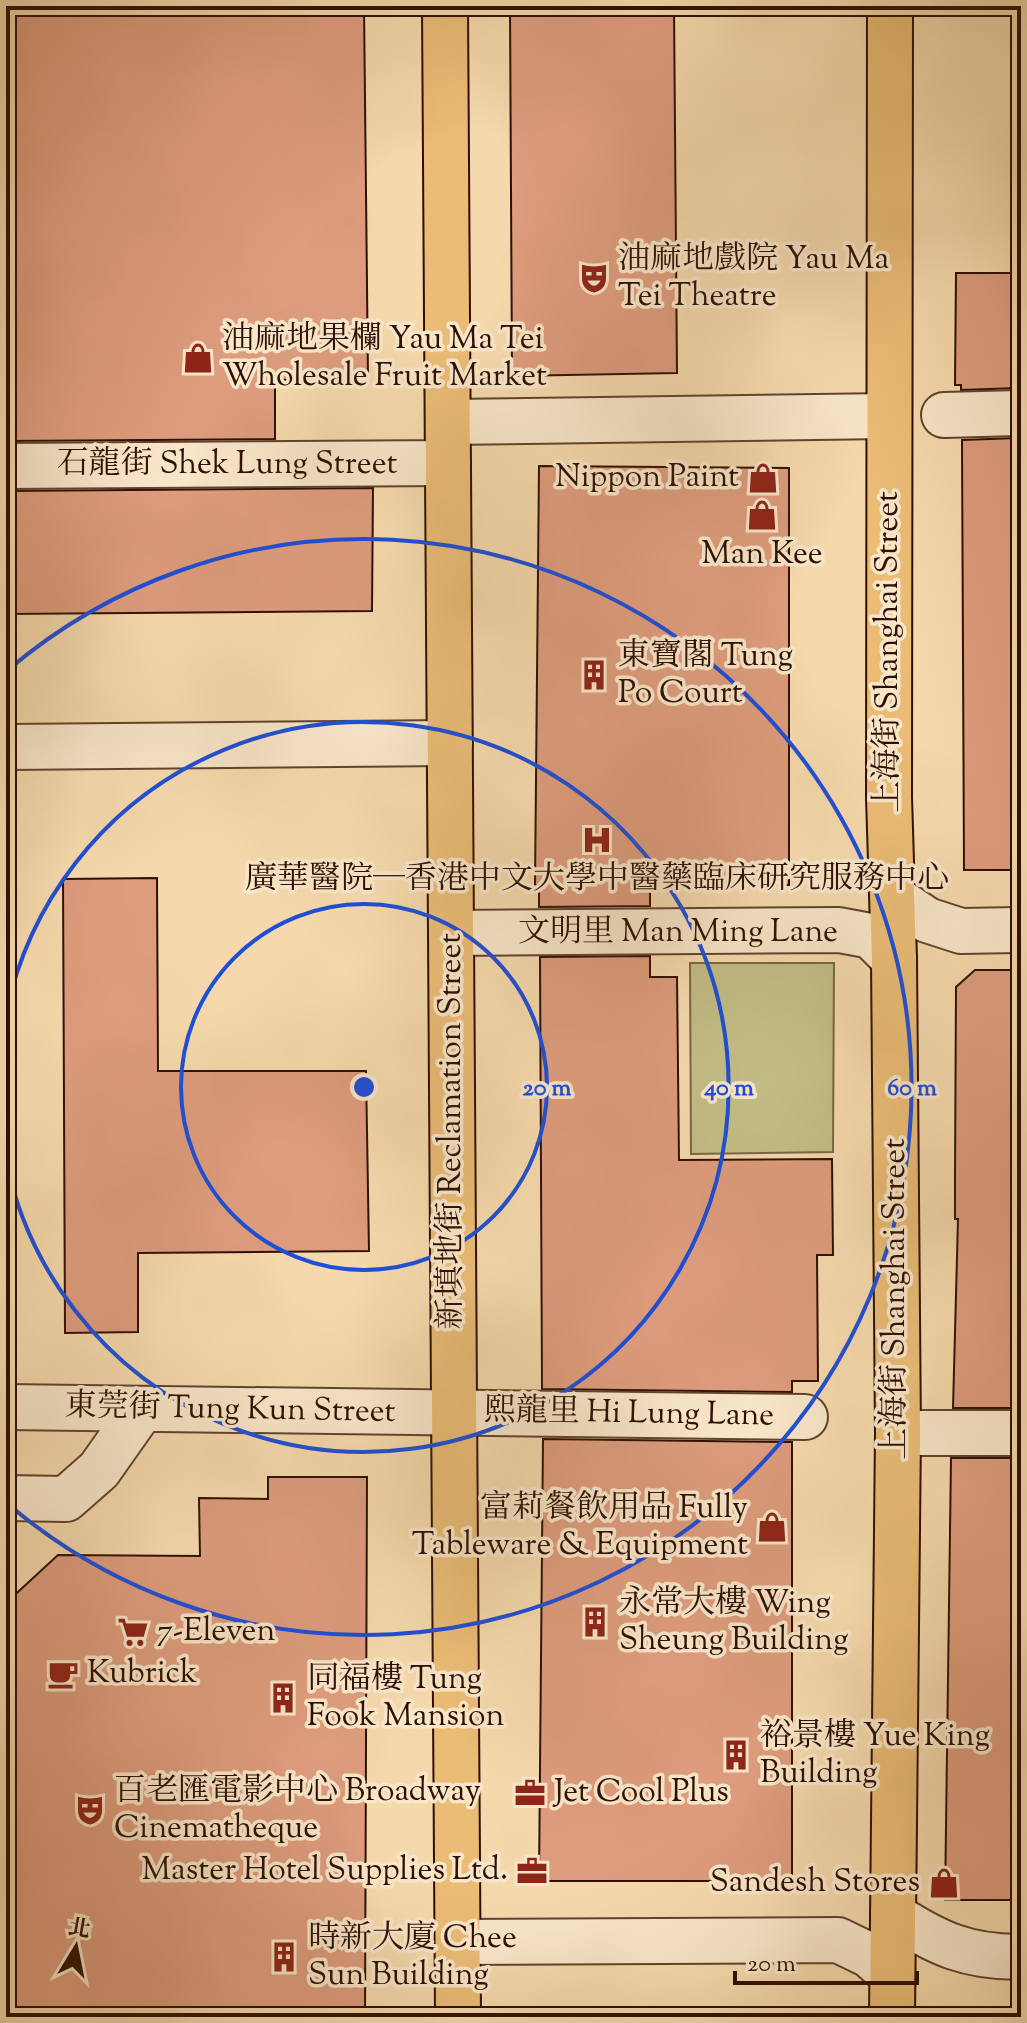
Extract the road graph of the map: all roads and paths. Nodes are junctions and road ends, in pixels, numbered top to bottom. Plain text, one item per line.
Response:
1 (445, 6) edge
2 (890, 6) edge
3 (1021, 413) edge
4 (944, 415) dead end
5 (888, 416) junction
6 (448, 442) junction
7 (6, 466) edge
8 (450, 743) junction
9 (6, 747) edge
10 (893, 897) junction
11 (1021, 930) edge
12 (451, 933) junction
13 (894, 959) junction
14 (6, 1407) edge
15 (142, 1409) junction
16 (454, 1412) junction
17 (805, 1417) dead end
18 (898, 1433) junction
19 (1021, 1433) edge
20 (6, 1498) edge
21 (893, 1915) junction
22 (458, 1942) junction
23 (1021, 1957) edge
24 (892, 1996) edge
25 (458, 2017) edge

1 - 6 main road, 新填地街 Reclamation Street
2 - 5 main road, 上海街 Shanghai Street
3 - 4 street
5 - 6 street, 石龍街 Shek Lung Street
5 - 10 main road, 上海街 Shanghai Street
6 - 7 street, 石龍街 Shek Lung Street
6 - 8 main road, 新填地街 Reclamation Street
8 - 9 street
8 - 12 main road, 新填地街 Reclamation Street
10 - 11 street
10 - 13 main road, 上海街 Shanghai Street
12 - 13 street, 文明里 Man Ming Lane
12 - 16 main road, 新填地街 Reclamation Street
13 - 18 main road, 上海街 Shanghai Street
14 - 15 street, 東莞街 Tung Kun Street
15 - 16 street, 東莞街 Tung Kun Street
15 - 20 street
16 - 17 street, 熙龍里 Hi Lung Lane
16 - 22 main road, 新填地街 Reclamation Street
18 - 19 street
18 - 21 main road, 上海街 Shanghai Street
21 - 23 street
21 - 24 main road, 上海街 Shanghai Street
22 - 24 street
22 - 25 main road, 新填地街 Reclamation Street

